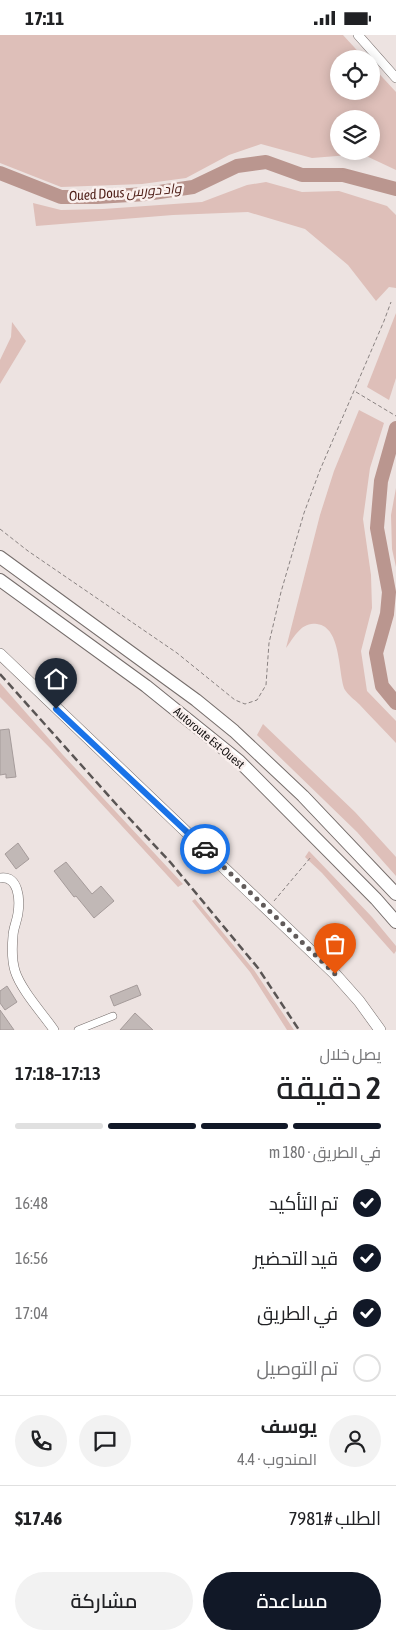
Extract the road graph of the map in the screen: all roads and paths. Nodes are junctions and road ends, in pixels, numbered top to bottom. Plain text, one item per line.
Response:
1 (358, 35) edge
2 (396, 77) edge
3 (391, 302) dead end
4 (354, 392) junction
5 (396, 416) edge
6 (0, 529) edge
7 (0, 557) edge
8 (0, 580) edge
9 (0, 654) edge
10 (311, 857) dead end
11 (0, 879) edge
12 (396, 893) edge
13 (267, 909) junction
14 (396, 922) edge
15 (113, 1016) dead end
16 (54, 1030) edge
17 (78, 1030) edge
18 (380, 1030) edge

1 - 2 street
3 - 4 path
4 - 5 path
4 - 6 path
7 - 12 highway, Autoroute Est-Ouest
8 - 14 highway, Autoroute Est-Ouest
9 - 13 main road
10 - 13 path
11 - 16 street
13 - 18 main road
15 - 17 street

